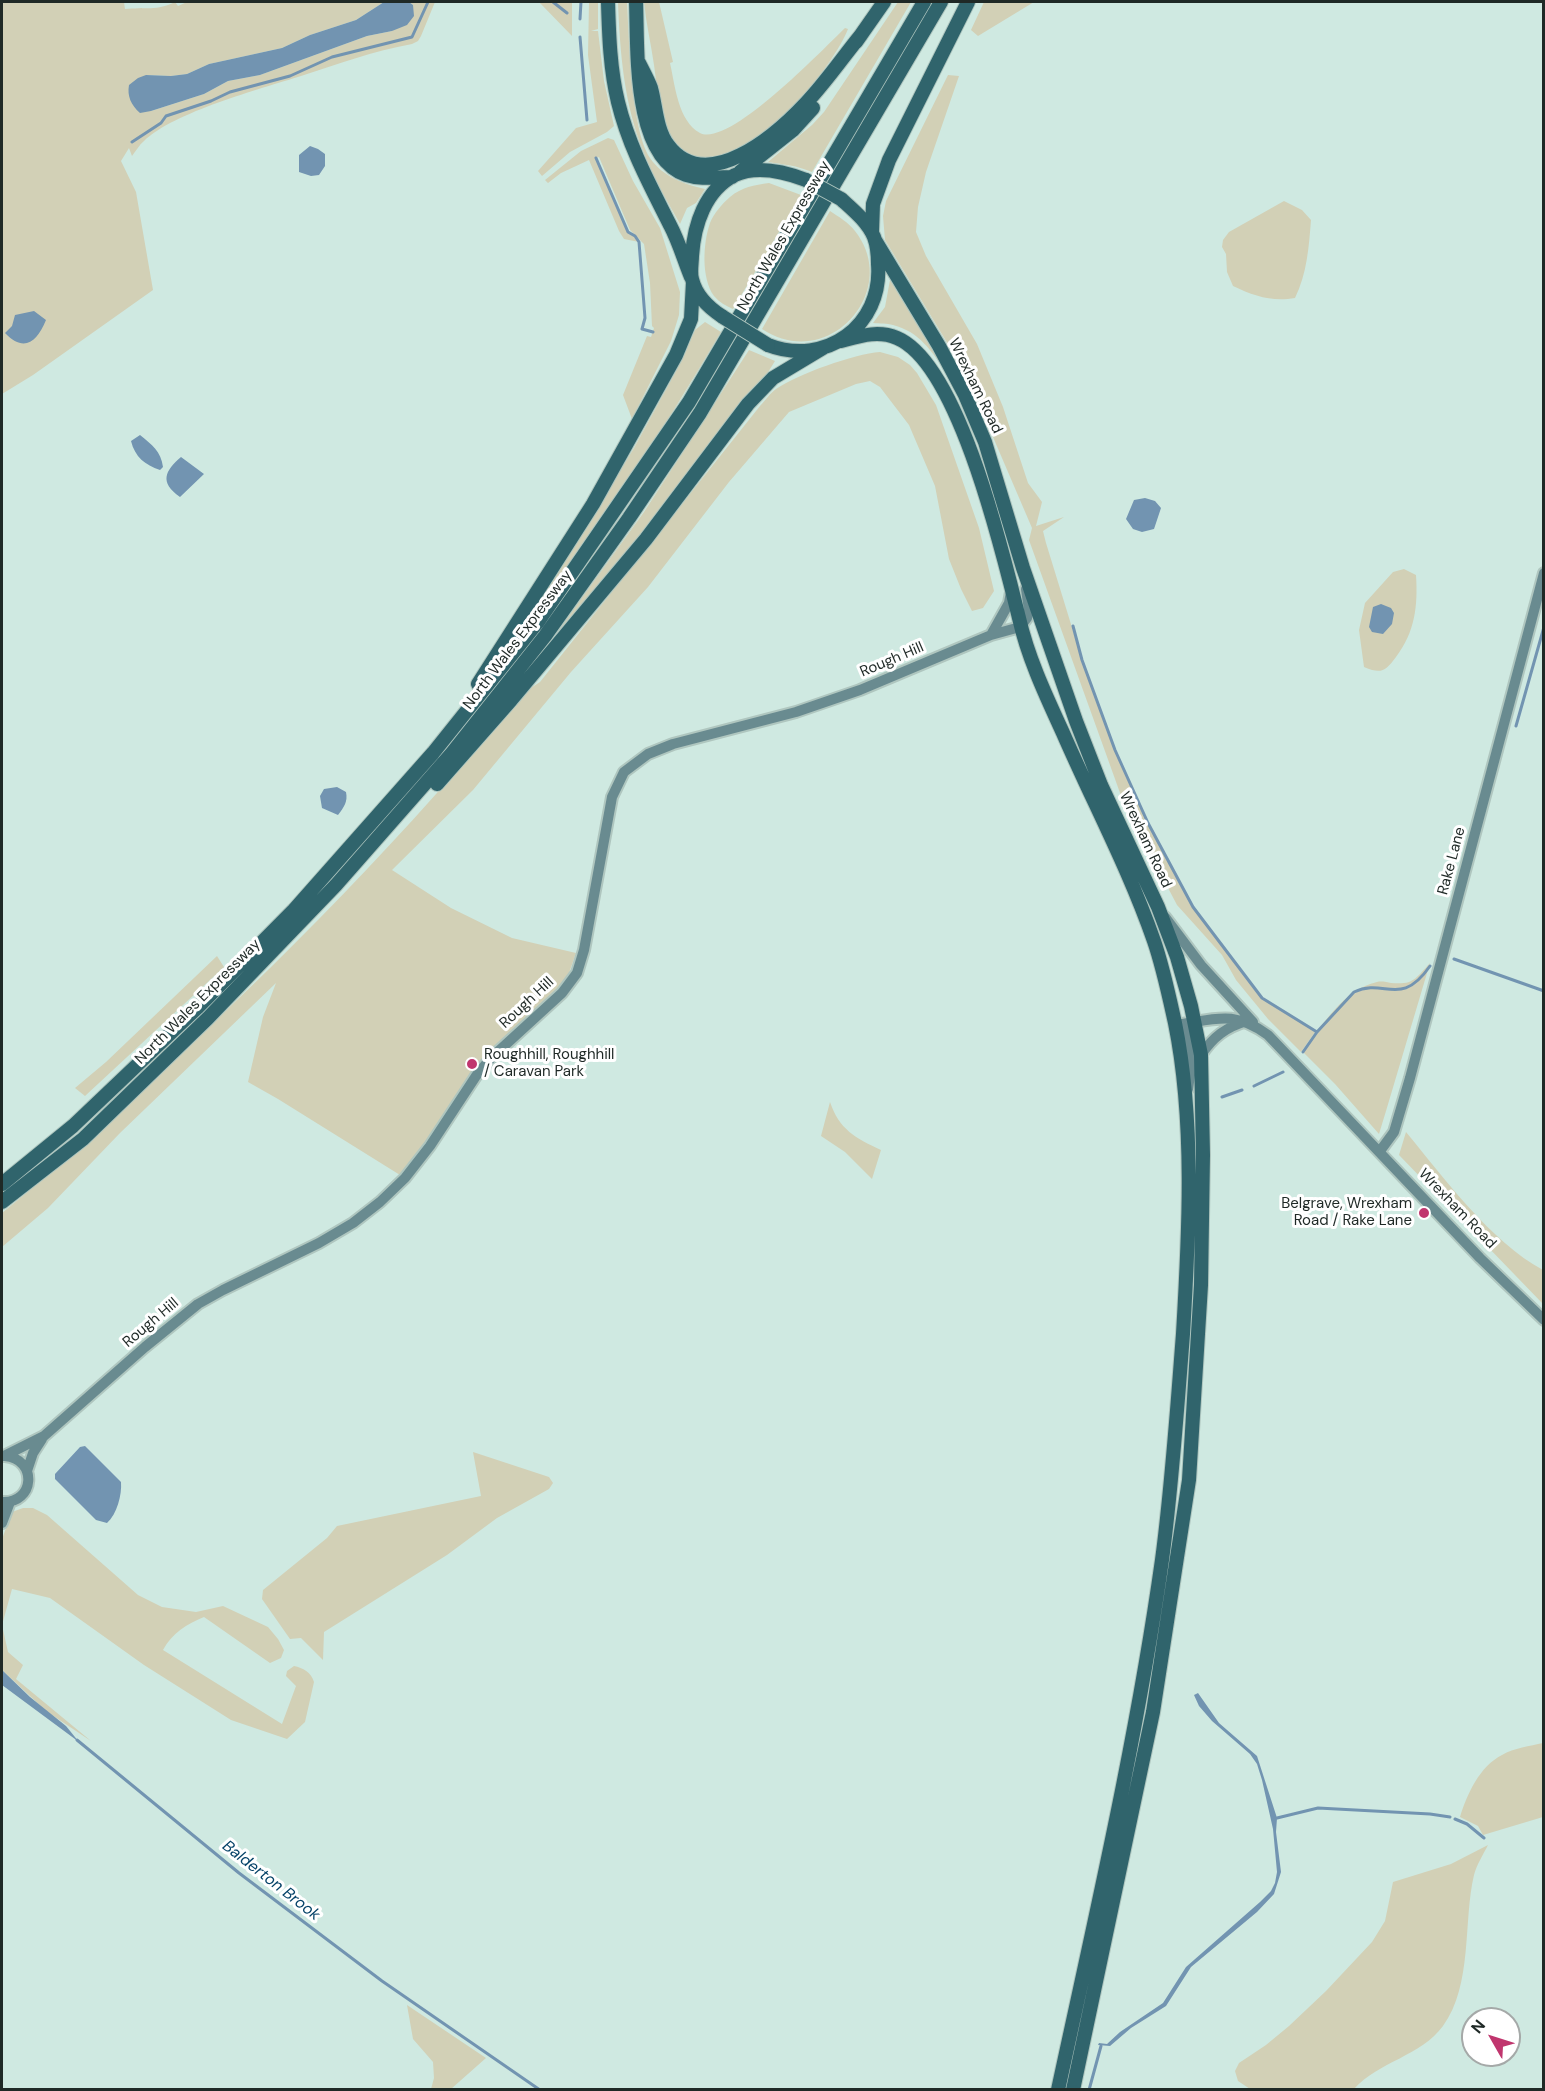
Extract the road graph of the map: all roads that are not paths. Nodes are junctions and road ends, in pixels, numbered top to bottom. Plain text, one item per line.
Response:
1 (608, 2) edge
2 (636, 2) edge
3 (884, 2) edge
4 (924, 2) edge
5 (941, 2) edge
6 (968, 2) edge
7 (861, 35) junction
8 (639, 63) junction
9 (735, 175) junction
10 (873, 236) junction
11 (692, 279) junction
12 (841, 341) junction
13 (823, 348) junction
14 (1023, 568) junction
15 (1544, 573) edge
16 (1012, 588) junction
17 (1020, 627) junction
18 (991, 635) junction
19 (405, 786) junction
20 (336, 885) junction
21 (1158, 907) junction
22 (1186, 1024) junction
23 (1252, 1024) junction
24 (1201, 1055) junction
25 (1380, 1151) junction
26 (2, 1184) edge
27 (2, 1202) edge
28 (1544, 1320) edge
29 (44, 1436) junction
30 (3, 1457) edge
31 (27, 1471) junction
32 (6, 1502) edge
33 (2, 1523) edge
34 (1058, 2090) edge
35 (1073, 2090) edge

1 - 11 highway
2 - 8 highway
3 - 7 highway
4 - 19 highway, North Wales Expressway
5 - 20 highway, North Wales Expressway
6 - 10 highway
7 - 8 highway
7 - 9 highway
8 - 9 highway
9 - 10 highway, bridge
9 - 11 highway
10 - 12 highway
10 - 14 highway, Wrexham Road
11 - 13 highway, bridge
11 - 19 highway
12 - 13 highway
12 - 16 highway, Wrexham Road
13 - 20 highway
14 - 17 street
14 - 21 highway, Wrexham Road
15 - 25 street, Rake Lane
16 - 17 highway, Wrexham Road
16 - 18 street
17 - 18 street, Rough Hill
17 - 22 highway, Wrexham Road
18 - 29 street, Rough Hill
19 - 26 highway, North Wales Expressway
20 - 27 highway, North Wales Expressway
21 - 22 highway, Wrexham Road
21 - 23 street, Wrexham Road
22 - 23 street
22 - 24 highway
22 - 34 highway
23 - 24 street
23 - 25 street, Wrexham Road
24 - 35 highway
25 - 28 street, Wrexham Road
29 - 30 street, Rough Hill
29 - 31 street, Rough Hill
30 - 31 street
31 - 32 street, Rough Hill
32 - 33 street

